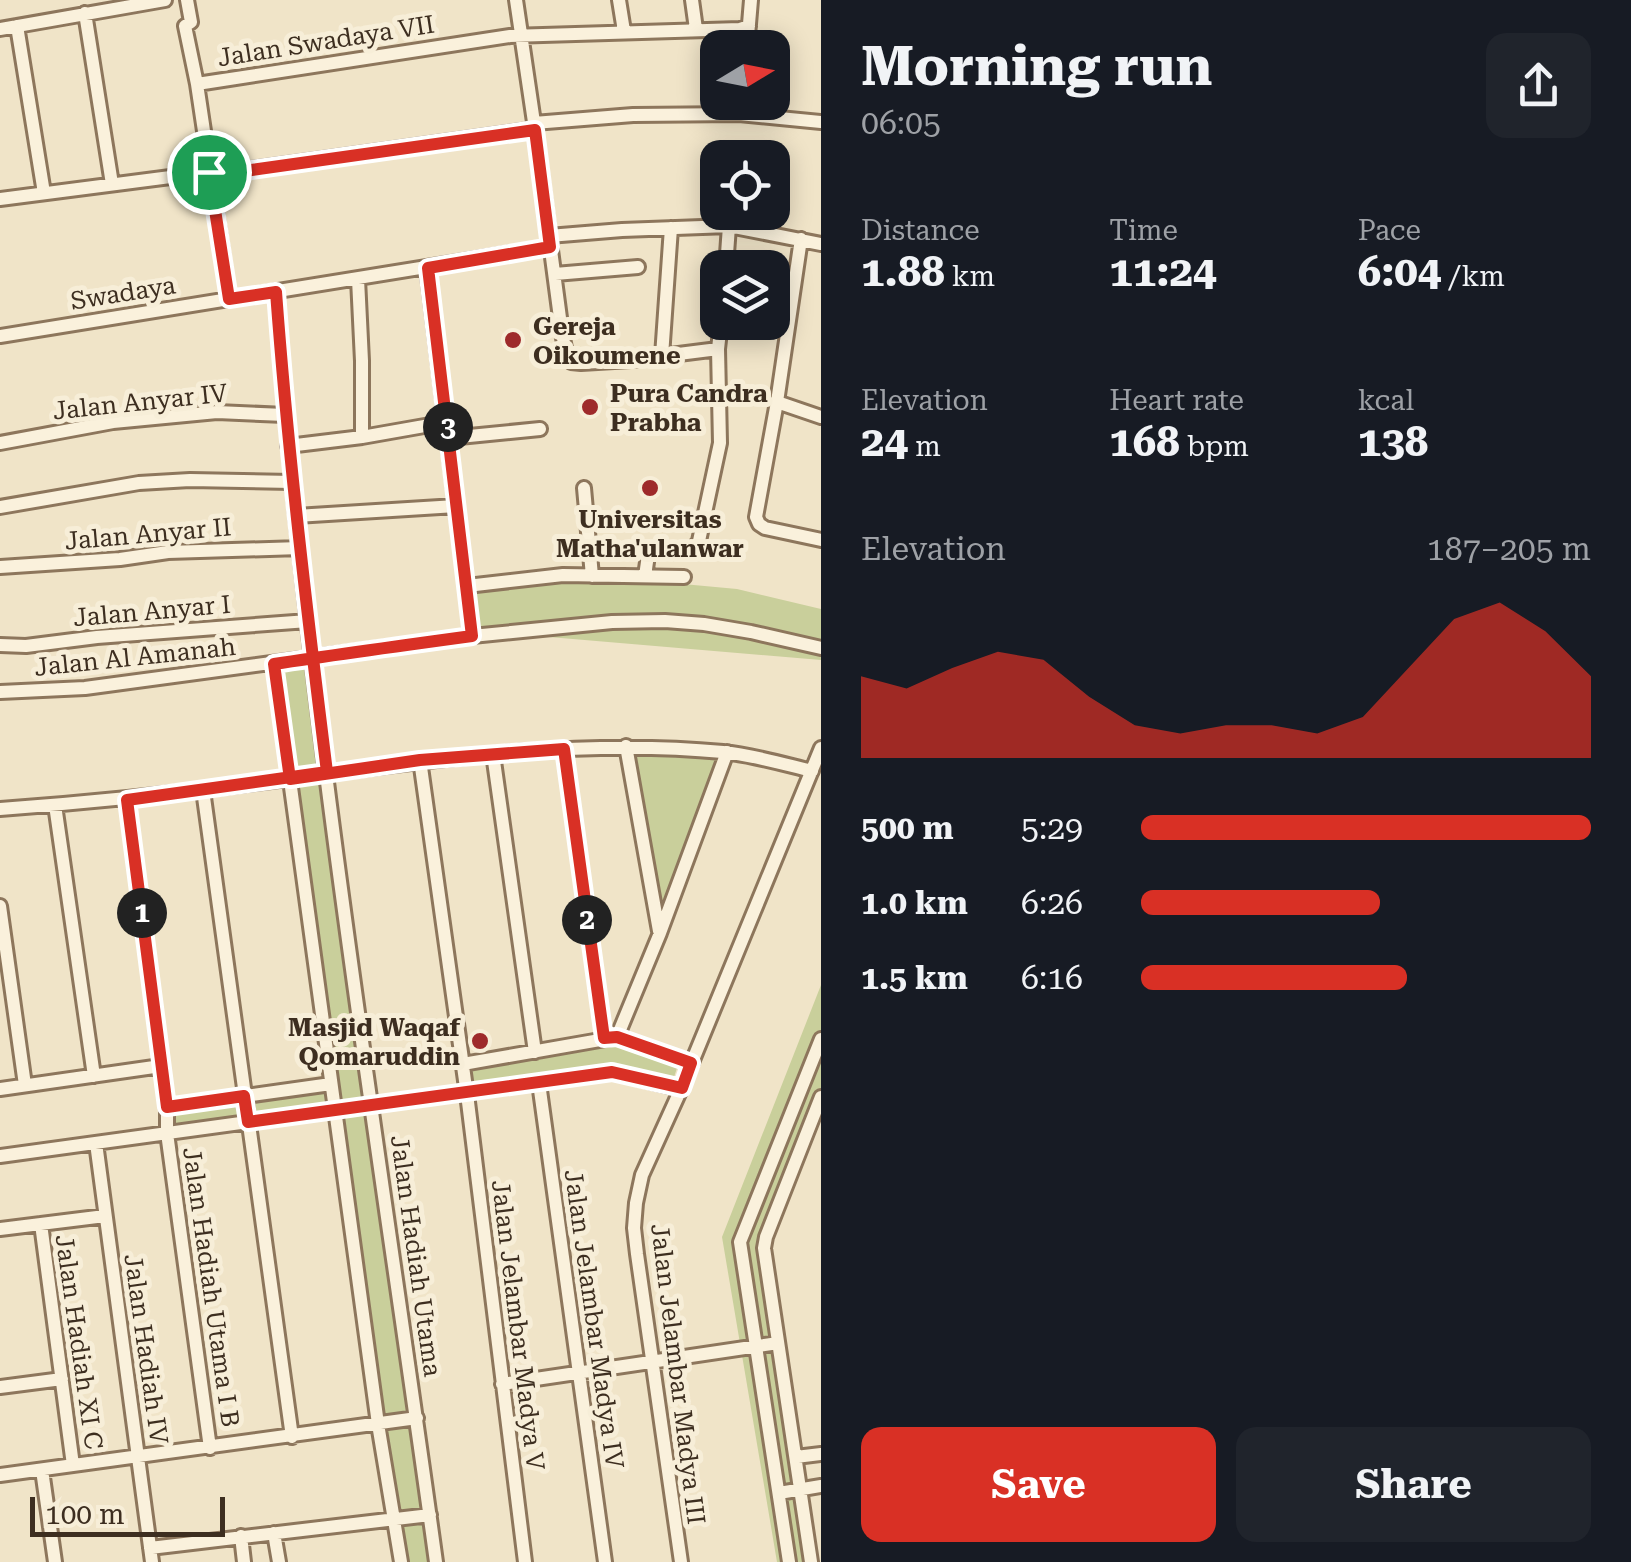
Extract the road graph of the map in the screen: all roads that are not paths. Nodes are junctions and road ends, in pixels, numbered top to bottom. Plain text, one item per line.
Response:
1 (117, 0) edge
2 (166, 0) edge
3 (187, 0) edge
4 (516, 0) edge
5 (619, 0) edge
6 (692, 0) edge
7 (751, 0) edge
8 (84, 6) edge
9 (17, 26) junction
10 (749, 26) junction
11 (0, 28) edge
12 (696, 29) junction
13 (749, 30) edge
14 (624, 31) junction
15 (521, 36) junction
16 (197, 84) junction
17 (700, 111) edge
18 (790, 117) edge
19 (821, 122) edge
20 (535, 126) junction
21 (209, 172) junction
22 (112, 184) junction
23 (44, 193) junction
24 (0, 199) edge
25 (672, 228) junction
26 (729, 232) junction
27 (800, 238) junction
28 (549, 241) junction
29 (821, 244) edge
30 (728, 250) edge
31 (638, 267) dead end
32 (428, 268) junction
33 (555, 274) junction
34 (358, 278) junction
35 (276, 292) junction
36 (229, 299) junction
37 (0, 336) edge
38 (719, 340) edge
39 (718, 350) junction
40 (662, 356) junction
41 (777, 402) junction
42 (285, 415) junction
43 (821, 417) edge
44 (447, 422) junction
45 (540, 429) dead end
46 (362, 437) junction
47 (449, 438) junction
48 (0, 443) edge
49 (288, 446) junction
50 (292, 482) junction
51 (584, 488) dead end
52 (0, 506) edge
53 (456, 506) junction
54 (296, 516) junction
55 (821, 540) edge
56 (300, 548) junction
57 (0, 567) edge
58 (592, 576) junction
59 (645, 576) junction
60 (684, 577) dead end
61 (467, 586) junction
62 (308, 621) junction
63 (472, 636) junction
64 (0, 645) edge
65 (821, 648) edge
66 (313, 658) junction
67 (274, 664) junction
68 (0, 692) edge
69 (626, 746) junction
70 (821, 748) edge
71 (564, 749) junction
72 (727, 752) junction
73 (493, 754) junction
74 (420, 760) junction
75 (812, 770) junction
76 (327, 772) junction
77 (290, 779) junction
78 (203, 790) junction
79 (127, 800) junction
80 (55, 805) junction
81 (0, 809) edge
82 (0, 906) edge
83 (660, 933) junction
84 (610, 1037) junction
85 (821, 1039) edge
86 (535, 1052) junction
87 (691, 1063) junction
88 (817, 1063) edge
89 (462, 1064) junction
90 (161, 1066) junction
91 (94, 1076) junction
92 (540, 1083) junction
93 (331, 1084) junction
94 (25, 1086) junction
95 (682, 1088) junction
96 (0, 1089) edge
97 (466, 1093) junction
98 (244, 1096) junction
99 (821, 1097) edge
100 (372, 1106) junction
101 (167, 1107) junction
102 (334, 1110) junction
103 (248, 1122) junction
104 (167, 1133) junction
105 (96, 1143) junction
106 (0, 1156) edge
107 (105, 1216) junction
108 (41, 1224) junction
109 (0, 1227) edge
110 (778, 1342) junction
111 (755, 1346) junction
112 (652, 1361) junction
113 (579, 1372) junction
114 (62, 1379) junction
115 (502, 1384) junction
116 (0, 1387) edge
117 (417, 1418) junction
118 (378, 1424) junction
119 (292, 1437) junction
120 (210, 1448) junction
121 (821, 1454) edge
122 (138, 1456) junction
123 (796, 1457) junction
124 (73, 1465) junction
125 (42, 1470) junction
126 (0, 1475) edge
127 (821, 1486) edge
128 (801, 1490) junction
129 (779, 1493) junction
130 (430, 1515) junction
131 (395, 1519) junction
132 (274, 1533) junction
133 (241, 1536) junction
134 (151, 1555) edge
135 (55, 1562) edge
136 (244, 1562) edge
137 (278, 1562) edge
138 (401, 1562) edge
139 (436, 1562) edge
140 (525, 1562) edge
141 (605, 1562) edge
142 (681, 1562) edge
143 (788, 1562) edge
144 (811, 1562) edge

1 - 8 street
2 - 8 street
3 - 16 street
4 - 15 street
5 - 14 street
6 - 12 street
7 - 10 street
8 - 9 street
8 - 22 street
9 - 11 street
9 - 23 street
10 - 12 street, Jalan Swadaya VII
10 - 13 street
12 - 14 street, Jalan Swadaya VII
14 - 15 street, Jalan Swadaya VII
15 - 16 street, Jalan Swadaya VII
15 - 20 street
16 - 21 street
17 - 20 street
18 - 19 street
20 - 21 street
20 - 28 street
21 - 22 street
21 - 36 street
22 - 23 street
23 - 24 street
25 - 26 street, Swadaya
25 - 28 street, Swadaya
25 - 40 street
26 - 27 street, Swadaya
26 - 30 street
27 - 29 street, Swadaya
27 - 41 street
28 - 32 street, Swadaya
28 - 33 street
31 - 33 street
32 - 34 street, Swadaya
32 - 44 street
33 - 40 street
34 - 35 street, Swadaya
34 - 46 street
35 - 36 street, Swadaya
35 - 42 street, Jalan Hadiah Utama
36 - 37 street, Swadaya
38 - 39 street
39 - 40 street
39 - 59 street
41 - 43 street
41 - 55 street
42 - 48 street, Jalan Anyar IV
42 - 49 street, Jalan Hadiah Utama
44 - 46 street
44 - 47 street
45 - 47 street
46 - 49 street
47 - 53 street
49 - 50 street, Jalan Hadiah Utama
50 - 52 street
50 - 54 street, Jalan Hadiah Utama
51 - 58 street
53 - 54 street
53 - 61 street
54 - 56 street, Jalan Hadiah Utama
56 - 57 street, Jalan Anyar II
56 - 62 street, Jalan Hadiah Utama
58 - 59 street
58 - 61 street
59 - 60 street
61 - 63 street
62 - 64 street, Jalan Anyar I
62 - 66 street, Jalan Hadiah Utama
63 - 65 street, Jalan Al Amanah
63 - 66 street, Jalan Al Amanah
66 - 67 street, Jalan Al Amanah
66 - 76 street, Jalan Hadiah Utama
67 - 68 street, Jalan Al Amanah
67 - 77 street
69 - 71 street
69 - 72 street
69 - 83 street
70 - 75 street, Jalan Jelambar Madya III
71 - 73 street
71 - 84 street
72 - 75 street
72 - 83 street
73 - 74 street
73 - 86 street
74 - 76 street
74 - 89 street, Jalan Jelambar Madya V
75 - 87 street, Jalan Jelambar Madya III
76 - 77 street
76 - 100 street, Jalan Hadiah Utama
77 - 78 street
77 - 93 street
78 - 79 street
78 - 98 street
79 - 80 street
79 - 90 street, Jalan Hadiah Utama I B
80 - 81 street
80 - 91 street
82 - 94 street
83 - 84 street
84 - 86 street
84 - 87 street
85 - 88 street
86 - 89 street
87 - 95 street, Jalan Jelambar Madya III
88 - 111 street
89 - 97 street, Jalan Jelambar Madya V
90 - 91 street
90 - 101 street, Jalan Hadiah Utama I B
91 - 94 street
92 - 95 street
92 - 97 street
92 - 113 street, Jalan Jelambar Madya IV
93 - 98 street
93 - 102 street
94 - 96 street
95 - 112 street, Jalan Jelambar Madya III
97 - 100 street
97 - 115 street, Jalan Jelambar Madya V
98 - 101 street
98 - 103 street
99 - 110 street
100 - 102 street
100 - 117 street, Jalan Hadiah Utama
101 - 104 street, Jalan Hadiah Utama I B
102 - 103 street
102 - 118 street
103 - 104 street
103 - 119 street
104 - 105 street
104 - 120 street, Jalan Hadiah Utama I B
105 - 106 street
105 - 107 street, Jalan Hadiah IV
107 - 108 street
107 - 122 street, Jalan Hadiah IV
108 - 109 street
108 - 114 street, Jalan Hadiah XI C
110 - 111 street
110 - 123 street
111 - 112 street
111 - 129 street
112 - 113 street
112 - 142 street, Jalan Jelambar Madya III
113 - 115 street
113 - 141 street, Jalan Jelambar Madya IV
114 - 116 street
114 - 124 street, Jalan Hadiah XI C
115 - 140 street, Jalan Jelambar Madya V
117 - 118 street
117 - 130 street, Jalan Hadiah Utama
118 - 119 street
118 - 131 street
119 - 120 street
120 - 122 street
121 - 123 street
122 - 124 street
122 - 134 street, Jalan Hadiah IV
123 - 128 street
124 - 125 street
125 - 126 street
125 - 135 street
127 - 128 street
128 - 129 street
128 - 144 street
129 - 143 street
130 - 131 street
130 - 139 street, Jalan Hadiah Utama
131 - 132 street
131 - 138 street
132 - 133 street
132 - 137 street
133 - 134 street
133 - 136 street

